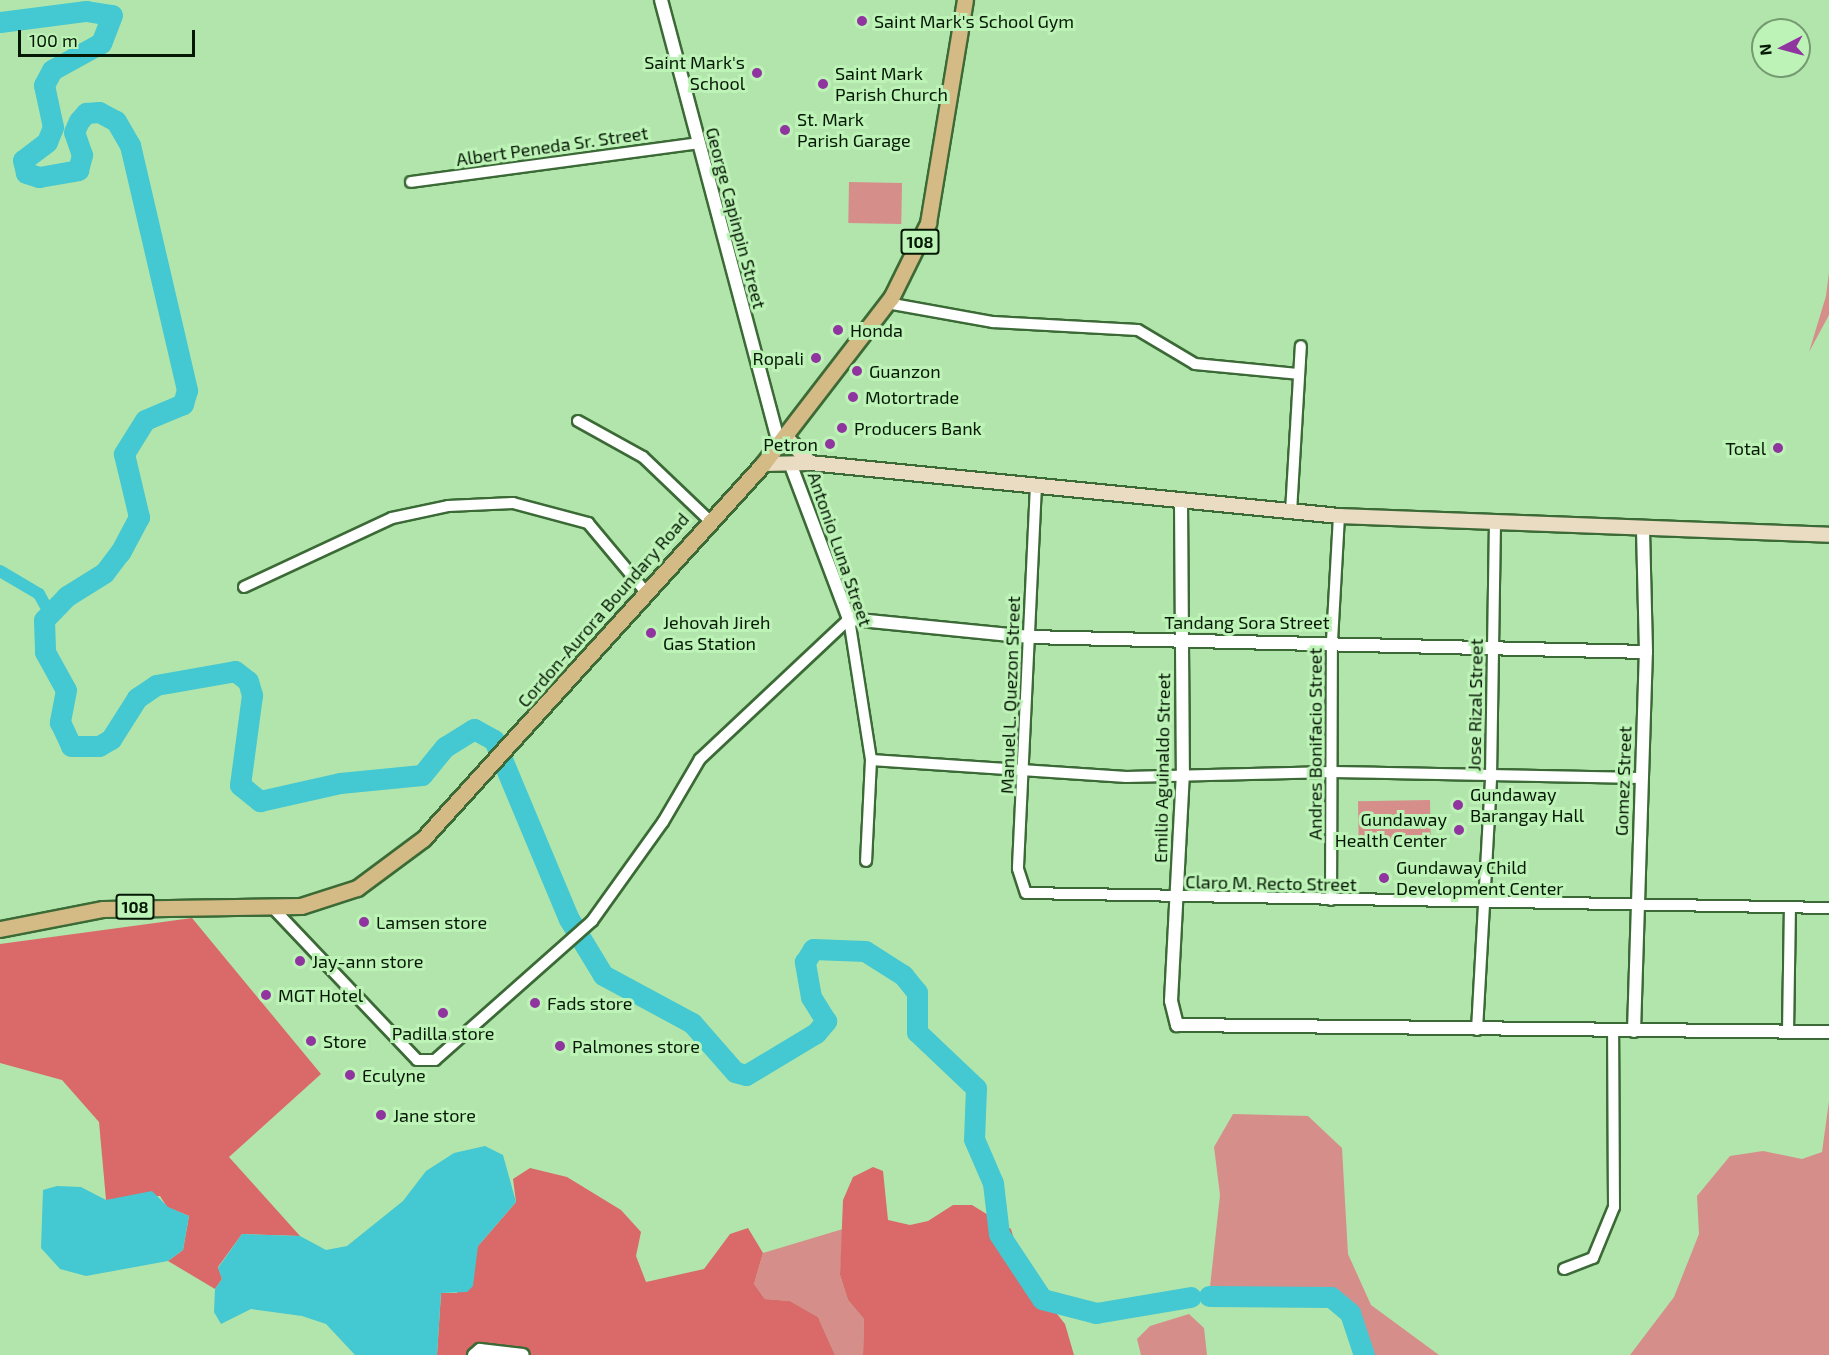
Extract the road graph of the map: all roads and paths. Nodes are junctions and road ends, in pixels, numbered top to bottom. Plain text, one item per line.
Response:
1 (661, 0) edge
2 (965, 0) edge
3 (698, 143) junction
4 (411, 182) dead end
5 (887, 303) junction
6 (1301, 346) dead end
7 (1298, 374) junction
8 (578, 421) dead end
9 (782, 440) junction
10 (790, 463) junction
11 (810, 463) junction
12 (763, 464) junction
13 (1036, 485) junction
14 (1181, 501) junction
15 (1291, 512) junction
16 (1340, 516) junction
17 (709, 520) junction
18 (1495, 523) junction
19 (1643, 531) junction
20 (1829, 536) edge
21 (244, 587) dead end
22 (644, 590) junction
23 (849, 619) junction
24 (1029, 637) junction
25 (1181, 640) junction
26 (1332, 641) junction
27 (1492, 649) junction
28 (1646, 652) junction
29 (871, 760) junction
30 (1025, 772) junction
31 (1183, 772) junction
32 (1333, 772) junction
33 (1491, 777) junction
34 (1641, 778) junction
35 (866, 861) dead end
36 (1036, 896) joint
37 (1177, 898) junction
38 (1331, 900) junction
39 (1486, 903) junction
40 (1639, 905) junction
41 (271, 906) junction
42 (1790, 907) junction
43 (1829, 908) edge
44 (0, 929) edge
45 (1477, 1030) junction
46 (1614, 1031) junction
47 (1634, 1031) junction
48 (1788, 1032) junction
49 (1829, 1032) edge
50 (1564, 1269) dead end
51 (474, 1355) edge
52 (523, 1355) edge

1 - 3 street, George Capinpin Street
2 - 5 main road, Cordon-Aurora Boundary Road / 108
3 - 4 street, Albert Peneda Sr. Street
3 - 9 street, George Capinpin Street
5 - 7 street
5 - 9 main road, Cordon-Aurora Boundary Road / 108
6 - 7 street
7 - 15 street
8 - 17 street
9 - 11 main road
9 - 12 main road, Cordon-Aurora Boundary Road / 108
10 - 11 main road
10 - 12 main road
10 - 23 street, Antonio Luna Street
11 - 13 main road
12 - 17 main road, Cordon-Aurora Boundary Road / 108
13 - 14 main road
13 - 24 street, Manuel L. Quezon Street
14 - 15 main road
14 - 25 street, Emilio Aguinaldo Street
15 - 16 main road
16 - 18 main road
16 - 26 street, Andres Bonifacio Street
17 - 22 main road, Cordon-Aurora Boundary Road / 108
18 - 19 main road
18 - 27 street, Jose Rizal Street
19 - 20 main road
19 - 28 street, Gomez Street
21 - 22 street
22 - 41 main road, Cordon-Aurora Boundary Road / 108
23 - 24 street, Tandang Sora Street
23 - 29 street, Antonio Luna Street
23 - 41 street
24 - 25 street, Tandang Sora Street
24 - 30 street, Manuel L. Quezon Street
25 - 26 street, Tandang Sora Street
25 - 31 street, Emilio Aguinaldo Street
26 - 27 street, Tandang Sora Street
26 - 32 street, Andres Bonifacio Street
27 - 28 street, Tandang Sora Street
27 - 33 street, Jose Rizal Street
28 - 34 street, Gomez Street
29 - 30 street
29 - 35 street, Antonio Luna Street
30 - 31 street
30 - 36 street, Manuel L. Quezon Street
31 - 32 street
31 - 37 street, Emilio Aguinaldo Street
32 - 33 street
32 - 38 street, Andres Bonifacio Street
33 - 34 street
33 - 39 street, Jose Rizal Street
34 - 40 street, Gomez Street
36 - 37 street, Claro M. Recto Street
37 - 38 street, Claro M. Recto Street
37 - 45 street, Emilio Aguinaldo Street
38 - 39 street, Claro M. Recto Street
39 - 40 street, Claro M. Recto Street
39 - 45 street, Jose Rizal Street
40 - 42 street, Claro M. Recto Street
40 - 47 street, Gomez Street
41 - 44 main road, Cordon-Aurora Boundary Road / 108
42 - 43 street, Claro M. Recto Street
42 - 48 street
45 - 46 street
46 - 47 street
46 - 50 street
47 - 48 street
48 - 49 street
51 - 52 street

